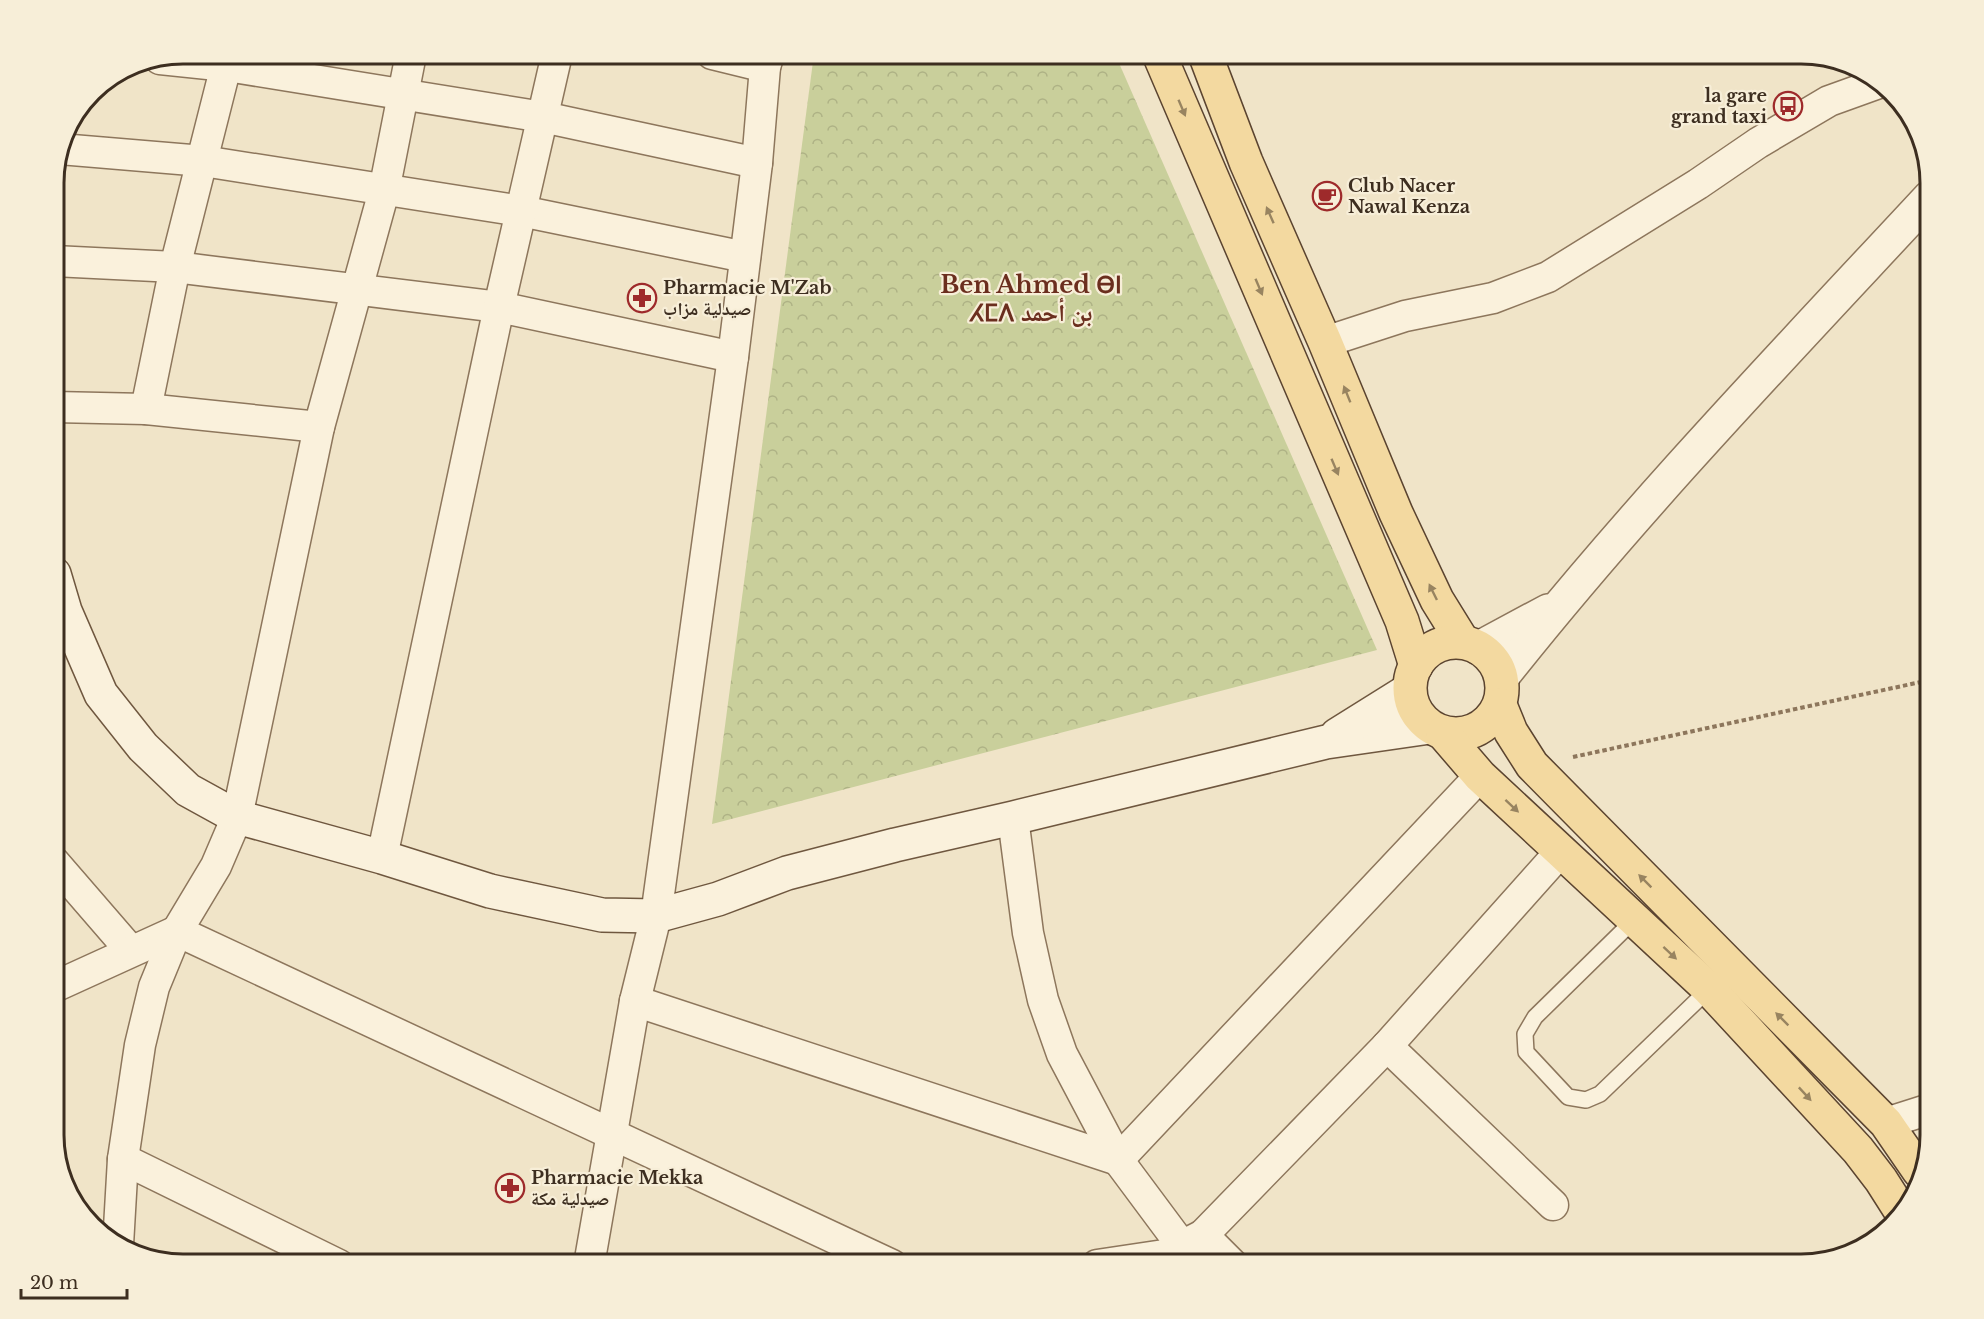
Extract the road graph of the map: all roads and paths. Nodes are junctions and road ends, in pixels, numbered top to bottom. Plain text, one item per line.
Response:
1 (227, 64) edge
2 (248, 64) edge
3 (409, 64) edge
4 (554, 64) edge
5 (767, 64) edge
6 (1163, 64) edge
7 (1209, 64) edge
8 (1869, 87) edge
9 (403, 95) junction
10 (543, 117) junction
11 (70, 150) edge
12 (203, 161) junction
13 (758, 163) junction
14 (384, 191) junction
15 (1920, 208) edge
16 (521, 211) junction
17 (745, 257) junction
18 (65, 262) edge
19 (174, 267) junction
20 (357, 288) junction
21 (499, 307) junction
22 (1325, 342) junction
23 (733, 357) junction
24 (65, 406) edge
25 (146, 409) junction
26 (319, 427) junction
27 (1560, 604) junction
28 (65, 611) edge
29 (1471, 645) junction
30 (1413, 678) junction
31 (1920, 682) edge
32 (1501, 691) junction
33 (1437, 730) junction
34 (1326, 742) junction
35 (1532, 765) junction
36 (1480, 776) junction
37 (237, 817) junction
38 (1013, 818) junction
39 (1561, 851) junction
40 (382, 857) junction
41 (65, 875) edge
42 (656, 916) junction
43 (1634, 920) junction
44 (177, 931) junction
45 (132, 951) junction
46 (65, 982) edge
47 (1708, 989) junction
48 (635, 1001) junction
49 (1387, 1046) junction
50 (1920, 1112) edge
51 (1886, 1123) junction
52 (612, 1134) junction
53 (123, 1159) junction
54 (1118, 1160) junction
55 (1915, 1165) edge
56 (1553, 1205) dead end
57 (1897, 1205) edge
58 (119, 1235) edge
59 (1179, 1250) edge
60 (317, 1254) edge
61 (591, 1254) edge
62 (868, 1254) edge
63 (1157, 1254) edge

1 - 12 street
2 - 9 street
3 - 9 street
4 - 10 street
5 - 13 street
6 -> 30 main road
22 -> 7 main road
8 - 22 street
9 - 10 street
9 - 14 street
10 - 13 street
10 - 16 street
11 - 12 street
12 - 14 street
12 - 19 street
13 - 17 street
14 - 16 street
14 - 20 street
15 - 27 main road
16 - 17 street
16 - 21 street
17 - 23 street
18 - 19 street
19 - 20 street
19 - 25 street
20 - 21 street
20 - 26 street
21 - 23 street
21 - 40 street
29 -> 22 main road
23 - 42 street
24 - 25 street
25 - 26 street
26 - 37 street
27 - 29 main road
27 - 32 main road
28 - 37 main road
29 - 30 main road
29 - 32 main road
30 - 33 main road
30 - 34 main road
31 - 35 path
32 - 33 main road
32 - 35 main road
33 - 34 main road
33 - 36 main road
34 - 38 main road
51 -> 35 main road
36 -> 39 main road
36 - 54 street
37 - 40 main road
37 - 44 street
38 - 42 main road
38 - 54 street
39 - 43 main road
39 - 49 street
40 - 42 main road
41 - 45 street
42 - 48 street
43 -> 47 main road
43 - 47 lane
44 - 45 street
44 - 52 street
44 - 53 street
45 - 46 street
47 -> 57 main road
48 - 52 street
48 - 54 street
49 - 56 street
49 - 59 street
50 - 51 street
51 - 55 main road
52 - 61 street
52 - 62 street
53 - 58 street
53 - 60 street
54 - 59 street
59 - 63 street

